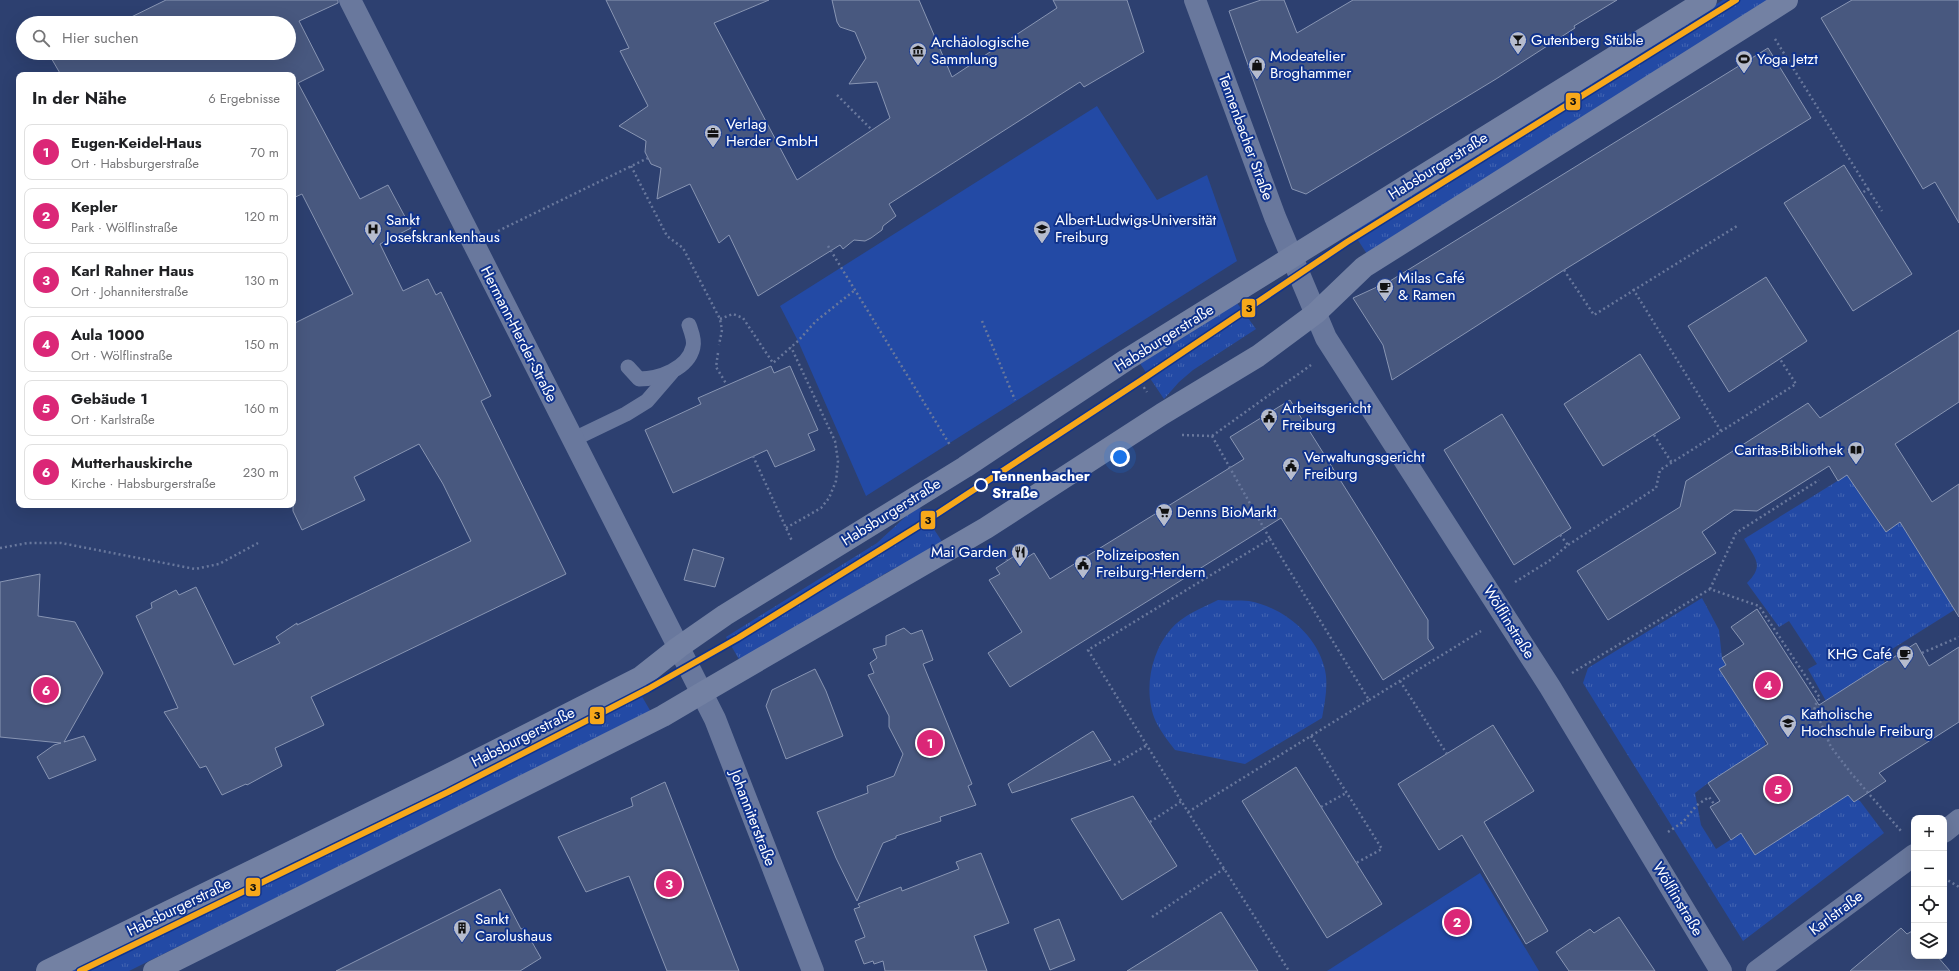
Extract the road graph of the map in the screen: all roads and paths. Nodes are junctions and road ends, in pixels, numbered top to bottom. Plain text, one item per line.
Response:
1 (350, 0) edge
2 (1195, 0) edge
3 (1706, 0) edge
4 (1787, 0) edge
5 (1761, 16) junction
6 (837, 95) dead end
7 (872, 130) dead end
8 (648, 158) dead end
9 (631, 166) junction
10 (1868, 189) junction
11 (1862, 193) dead end
12 (1882, 211) dead end
13 (1737, 226) dead end
14 (473, 244) junction
15 (828, 246) dead end
16 (1296, 265) junction
17 (1564, 270) dead end
18 (1633, 289) junction
19 (855, 290) junction
20 (1316, 313) junction
21 (982, 321) dead end
22 (689, 325) dead end
23 (719, 347) dead end
24 (791, 347) junction
25 (1333, 349) junction
26 (1780, 359) dead end
27 (1126, 360) junction
28 (628, 367) dead end
29 (672, 372) junction
30 (727, 385) dead end
31 (1162, 414) junction
32 (1026, 427) junction
33 (1721, 431) junction
34 (1654, 435) dead end
35 (1212, 436) junction
36 (572, 440) junction
37 (753, 456) dead end
38 (1672, 463) junction
39 (965, 467) junction
40 (1819, 480) dead end
41 (786, 528) junction
42 (1560, 535) dead end
43 (1270, 539) junction
44 (258, 543) dead end
45 (1568, 546) junction
46 (0, 548) edge
47 (804, 566) junction
48 (1710, 589) junction
49 (1492, 596) junction
50 (1504, 616) junction
51 (1959, 637) edge
52 (679, 647) junction
53 (1922, 653) dead end
54 (689, 667) joint
55 (1400, 681) junction
56 (1550, 687) junction
57 (702, 693) junction
58 (1369, 700) junction
59 (1311, 736) junction
60 (1147, 745) junction
61 (1447, 754) dead end
62 (1114, 765) dead end
63 (1346, 793) junction
64 (1182, 801) junction
65 (1714, 804) dead end
66 (1321, 807) dead end
67 (1188, 812) junction
68 (1959, 820) edge
69 (1150, 822) dead end
70 (1947, 830) edge
71 (1903, 833) dead end
72 (1666, 834) dead end
73 (1911, 857) edge
74 (1356, 863) dead end
75 (1225, 868) junction
76 (1947, 880) edge
77 (1959, 887) edge
78 (1152, 916) dead end
79 (47, 971) edge
80 (154, 971) edge
81 (812, 971) edge
82 (1289, 971) edge
83 (1721, 971) edge
84 (1758, 971) edge

1 - 14 street, Hermann-Herder-Straße
2 - 16 street, Tennenbacher Straße
3 - 16 main road, Habsburgerstraße
4 - 5 main road
5 - 10 path
5 - 20 main road
6 - 7 path
8 - 9 path
9 - 14 path
9 - 24 path
10 - 11 path
10 - 12 path
13 - 18 path
14 - 36 street, Hermann-Herder-Straße
15 - 19 path
16 - 20 street, Wölflinstraße
16 - 27 main road, Habsburgerstraße
17 - 18 path
18 - 33 path
19 - 24 path
19 - 39 path
20 - 25 street, Wölflinstraße
20 - 31 main road
21 - 32 path
22 - 29 lane
23 - 30 path
24 - 41 path
25 - 35 path
25 - 49 street, Wölflinstraße
26 - 33 path
27 - 31 path
27 - 32 main road, Habsburgerstraße
28 - 29 lane
29 - 36 lane
31 - 35 path
31 - 57 main road
32 - 39 main road, Habsburgerstraße
33 - 38 path
34 - 38 path
35 - 43 path
36 - 52 street, Hermann-Herder-Straße
37 - 41 path
38 - 45 path
39 - 47 main road, Habsburgerstraße
40 - 48 path
41 - 47 path
42 - 45 path
43 - 58 path
43 - 60 path
44 - 46 path
45 - 49 path
47 - 52 main road, Habsburgerstraße
48 - 56 path
48 - 71 path
49 - 50 street, Wölflinstraße
50 - 55 path
50 - 56 street, Wölflinstraße
51 - 53 path
52 - 54 street, Hermann-Herder-Straße
52 - 79 main road, Habsburgerstraße
54 - 57 street, Johanniterstraße
55 - 58 path
55 - 61 path
56 - 83 street, Wölflinstraße
57 - 80 main road
57 - 81 street, Johanniterstraße
58 - 59 path
59 - 63 path
59 - 67 path
60 - 62 path
60 - 64 path
63 - 66 path
63 - 74 path
64 - 67 path
64 - 69 path
65 - 72 path
67 - 75 path
68 - 70 street
73 - 84 street, Karlstraße
75 - 78 path
75 - 82 path
76 - 77 path

